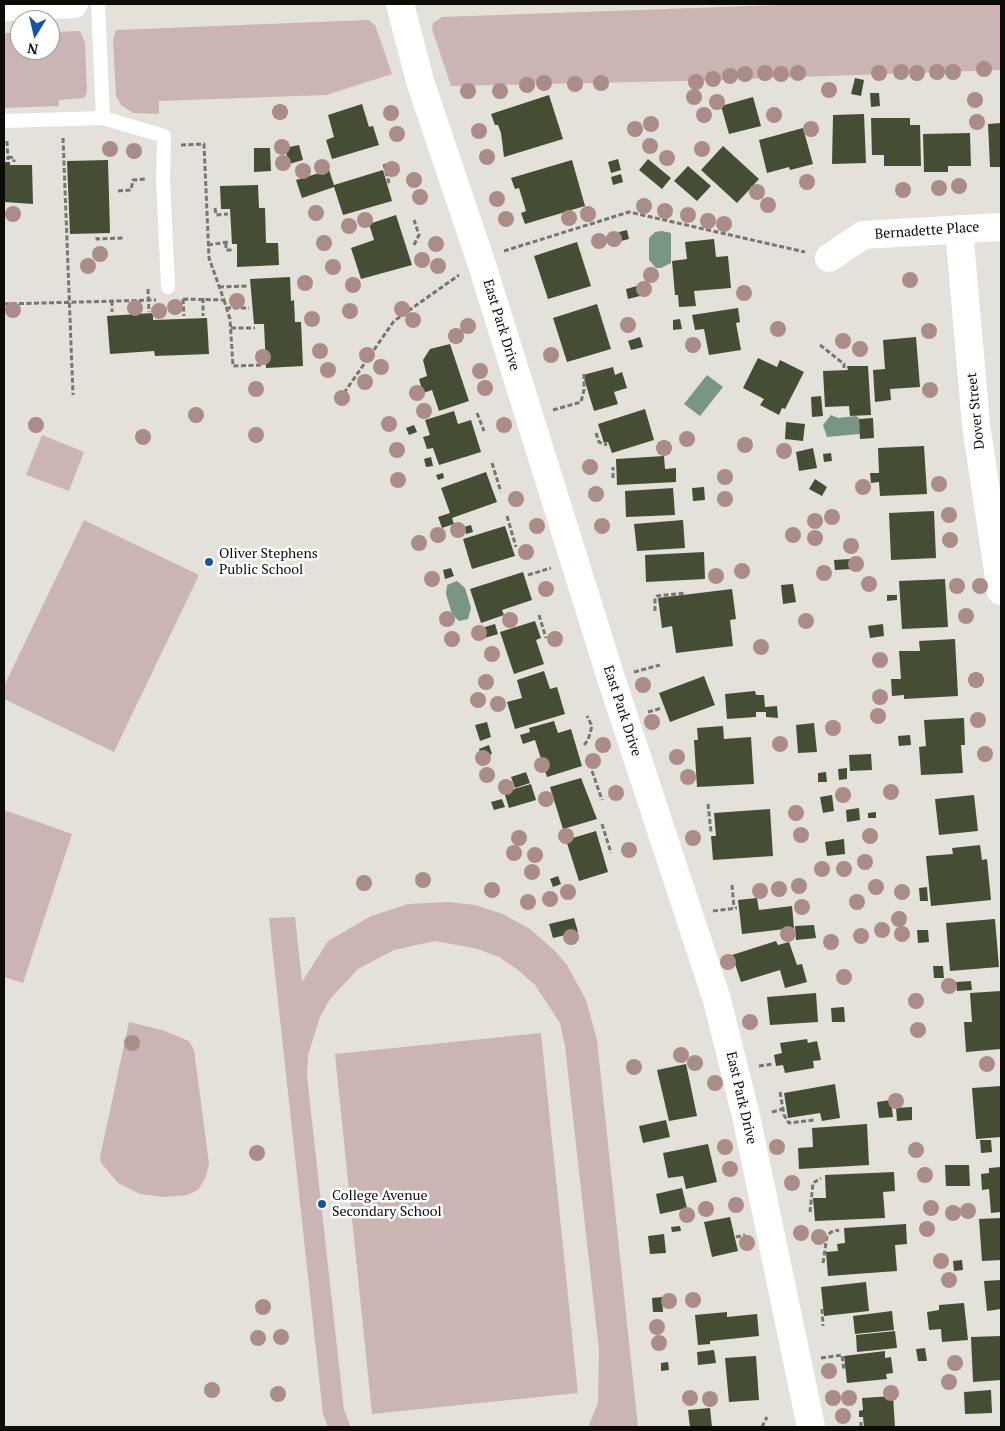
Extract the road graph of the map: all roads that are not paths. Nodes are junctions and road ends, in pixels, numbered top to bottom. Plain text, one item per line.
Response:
1 (74, 4) edge
2 (98, 4) edge
3 (400, 4) edge
4 (4, 7) edge
5 (103, 118) junction
6 (4, 121) edge
7 (1001, 227) edge
8 (959, 228) junction
9 (830, 258) road end
10 (168, 287) dead end
11 (1001, 592) edge
12 (811, 1427) edge

1 - 4 street
2 - 5 lane
3 - 12 street, East Park Drive
5 - 6 lane
5 - 10 lane
7 - 8 street, Bernadette Place
8 - 9 street, Bernadette Place
8 - 11 street, Dover Street

